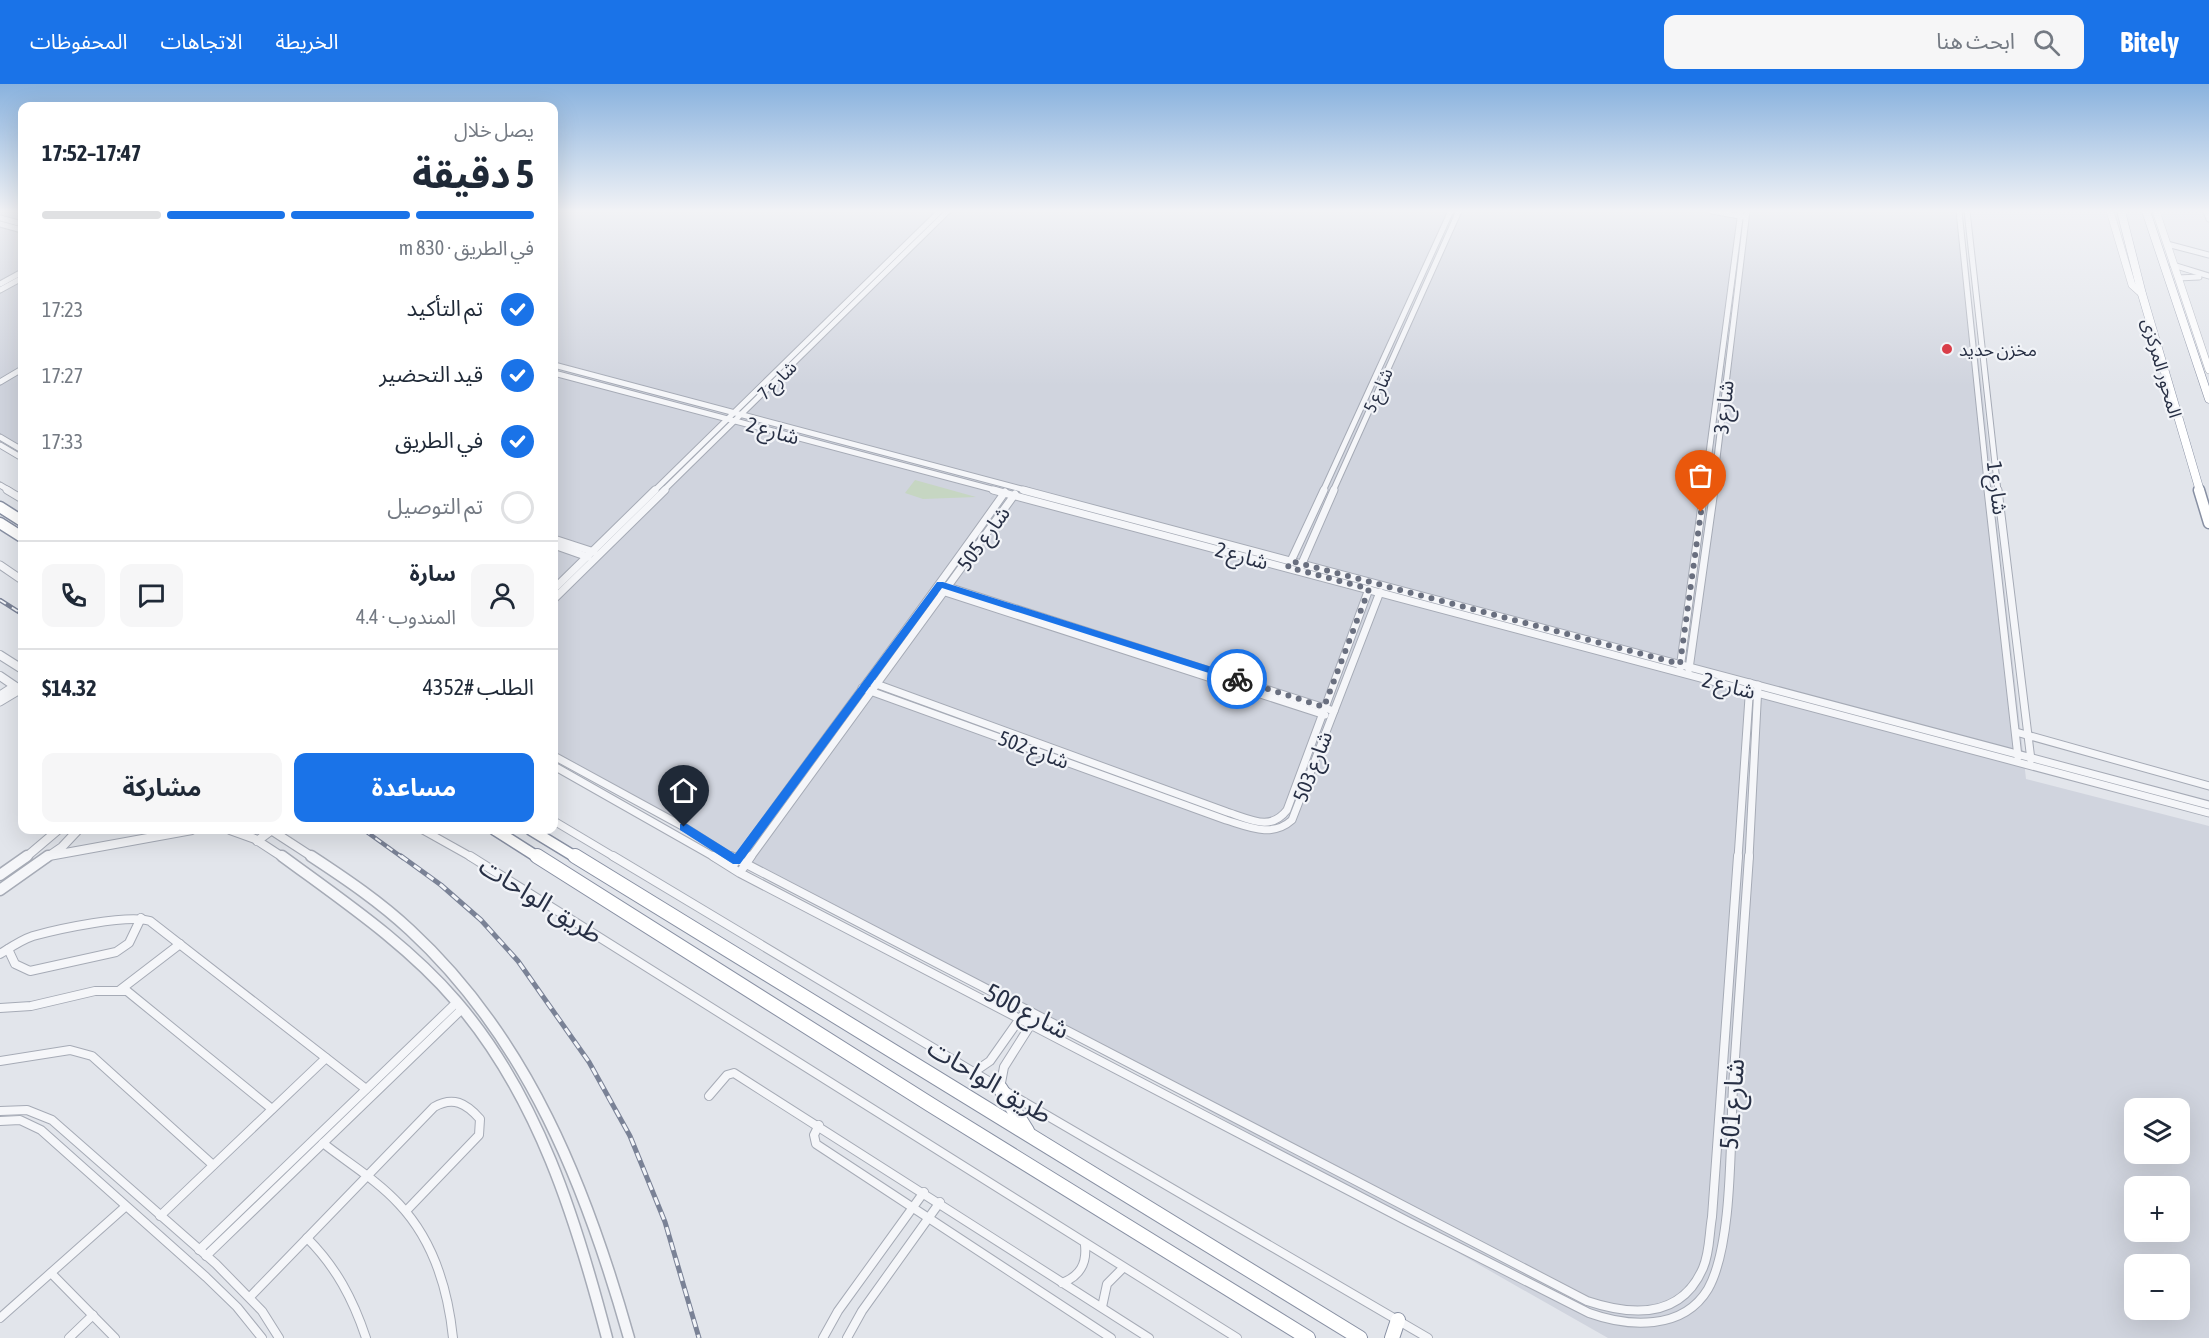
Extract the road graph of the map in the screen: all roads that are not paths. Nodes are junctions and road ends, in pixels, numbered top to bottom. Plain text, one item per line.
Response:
1 (882, 270) edge
2 (889, 270) edge
3 (1424, 270) edge
4 (1434, 270) edge
5 (1736, 270) edge
6 (1738, 270) edge
7 (1965, 270) edge
8 (1972, 270) edge
9 (2127, 270) edge
10 (2136, 270) edge
11 (2165, 270) edge
12 (2175, 270) edge
13 (2187, 270) edge
14 (18, 274) edge
15 (2209, 277) edge
16 (2178, 278) junction
17 (18, 280) edge
18 (0, 284) edge
19 (0, 290) edge
20 (2142, 294) junction
21 (1407, 306) junction
22 (1417, 308) junction
23 (2178, 311) junction
24 (2190, 313) junction
25 (2206, 357) edge
26 (558, 366) edge
27 (18, 369) edge
28 (2209, 370) edge
29 (558, 374) edge
30 (0, 380) edge
31 (1978, 394) junction
32 (1986, 396) junction
33 (2209, 399) edge
34 (742, 415) junction
35 (735, 417) junction
36 (728, 419) junction
37 (0, 437) edge
38 (0, 445) edge
39 (18, 448) edge
40 (18, 456) edge
41 (0, 485) edge
42 (1005, 492) junction
43 (1017, 492) junction
44 (18, 496) edge
45 (0, 507) edge
46 (18, 518) edge
47 (0, 523) edge
48 (2209, 523) edge
49 (18, 534) edge
50 (558, 541) edge
51 (558, 546) edge
52 (1995, 548) junction
53 (2005, 550) junction
54 (589, 554) junction
55 (600, 554) junction
56 (594, 560) junction
57 (1289, 564) junction
58 (0, 566) edge
59 (1301, 567) junction
60 (18, 577) edge
61 (558, 585) edge
62 (942, 588) junction
63 (1369, 589) junction
64 (1380, 592) junction
65 (558, 595) edge
66 (0, 655) edge
67 (18, 666) edge
68 (1680, 668) junction
69 (1688, 670) junction
70 (0, 676) edge
71 (867, 681) junction
72 (876, 684) junction
73 (18, 688) edge
74 (862, 688) junction
75 (1754, 688) junction
76 (18, 689) edge
77 (18, 690) edge
78 (870, 691) junction
79 (0, 695) edge
80 (0, 702) edge
81 (1322, 710) junction
82 (1333, 714) junction
83 (2016, 732) junction
84 (2028, 736) junction
85 (2018, 754) junction
86 (2031, 757) junction
87 (558, 758) edge
88 (2019, 762) junction
89 (2032, 765) junction
90 (558, 768) edge
91 (1301, 769) junction
92 (1311, 771) junction
93 (1147, 786) junction
94 (2209, 786) edge
95 (2209, 805) edge
96 (1206, 808) junction
97 (2209, 813) edge
98 (558, 823) edge
99 (54, 834) edge
100 (74, 834) edge
101 (170, 834) edge
102 (244, 834) edge
103 (267, 834) edge
104 (278, 834) edge
105 (430, 834) edge
106 (501, 834) edge
107 (538, 834) edge
108 (257, 841) junction
109 (49, 856) junction
110 (738, 867) junction
111 (0, 875) edge
112 (0, 890) edge
113 (141, 918) junction
114 (180, 944) junction
115 (8, 949) junction
116 (0, 954) edge
117 (970, 982) junction
118 (120, 990) junction
119 (964, 990) junction
120 (460, 1005) junction
121 (0, 1008) edge
122 (1026, 1010) junction
123 (1036, 1016) junction
124 (1020, 1019) junction
125 (1031, 1024) junction
126 (326, 1058) junction
127 (0, 1061) edge
128 (1133, 1066) junction
129 (974, 1072) junction
130 (1128, 1075) junction
131 (1000, 1088) junction
132 (366, 1089) junction
133 (1188, 1095) junction
134 (710, 1096) dead end
135 (1184, 1104) junction
136 (272, 1109) junction
137 (0, 1111) edge
138 (0, 1121) edge
139 (819, 1125) junction
140 (1029, 1134) junction
141 (323, 1143) junction
142 (93, 1157) junction
143 (213, 1165) junction
144 (82, 1167) junction
145 (1336, 1172) junction
146 (366, 1177) junction
147 (1331, 1182) junction
148 (924, 1192) junction
149 (940, 1202) junction
150 (125, 1207) junction
151 (914, 1207) junction
152 (405, 1211) junction
153 (160, 1216) junction
154 (929, 1217) junction
155 (307, 1238) junction
156 (1085, 1245) junction
157 (203, 1253) junction
158 (1504, 1258) junction
159 (1123, 1268) junction
160 (1501, 1268) junction
161 (51, 1273) junction
162 (225, 1274) junction
163 (1062, 1283) junction
164 (214, 1285) junction
165 (250, 1297) junction
166 (1102, 1307) junction
167 (1611, 1310) junction
168 (93, 1315) junction
169 (0, 1318) edge
170 (1398, 1320) junction
171 (1611, 1322) junction
172 (69, 1338) edge
173 (115, 1338) edge
174 (262, 1338) edge
175 (279, 1338) edge
176 (366, 1338) edge
177 (453, 1338) edge
178 (607, 1338) edge
179 (628, 1338) edge
180 (823, 1338) edge
181 (847, 1338) edge
182 (1111, 1338) edge
183 (1149, 1338) edge
184 (1237, 1338) edge
185 (1308, 1338) edge
186 (1360, 1338) edge
187 (1392, 1338) edge
188 (1428, 1338) edge

1 - 35 street, شارع 7
2 - 34 street, شارع 7
3 - 21 street, شارع 5
4 - 22 street, شارع 5
5 - 68 street, شارع 3
6 - 69 street, شارع 3
7 - 31 street, شارع 1
8 - 32 street, شارع 1
9 - 20 main road
10 - 20 highway, المحور المركزى
11 - 23 highway, المحور المركزى
12 - 16 main road
13 - 15 street
14 - 18 street
15 - 16 street
16 - 24 main road
17 - 19 street
20 - 48 highway, المحور المركزى
21 - 22 street
21 - 57 street, شارع 5
22 - 59 street, شارع 5
23 - 24 highway
23 - 33 highway, المحور المركزى
24 - 25 main road
25 - 28 main road
26 - 35 street, شارع 2
27 - 30 street
29 - 36 street, شارع 2
31 - 32 street
31 - 52 street, شارع 1
32 - 53 street, شارع 1
34 - 35 street, شارع 2
34 - 43 street, شارع 2
35 - 36 street, شارع 2
35 - 42 street, شارع 2
35 - 55 street, شارع 7
36 - 54 street
37 - 39 street
38 - 40 street
41 - 44 street
42 - 43 street, شارع 2
42 - 62 street, شارع 505
43 - 57 street, شارع 2
43 - 62 street, شارع 505
45 - 46 highway
47 - 49 highway
50 - 54 street
51 - 54 street
52 - 53 street
52 - 83 street, شارع 1
53 - 84 street, شارع 1
54 - 55 street
54 - 56 street
54 - 61 street
55 - 56 street, شارع 7
56 - 65 street, شارع 7
57 - 59 street, شارع 2
58 - 60 street
59 - 63 street, شارع 2
59 - 68 street, شارع 2
62 - 71 street, شارع 505
62 - 72 street, شارع 505
62 - 81 street
63 - 64 street, شارع 2
63 - 81 street, شارع 503
64 - 68 street, شارع 2
64 - 82 street, شارع 503
66 - 67 street
68 - 69 street, شارع 2
69 - 75 street, شارع 2
70 - 73 street
71 - 72 street, شارع 502
71 - 74 street, شارع 505
72 - 78 street, شارع 505
72 - 93 street, شارع 502
74 - 78 street, شارع 502
74 - 110 street, شارع 505
75 - 85 street, شارع 2
75 - 88 street, شارع 2
75 - 167 street, شارع 501
75 - 171 street, شارع 501
76 - 79 street
77 - 80 street
78 - 93 street, شارع 502
78 - 110 street, شارع 505
81 - 82 street
81 - 91 street, شارع 503
82 - 92 street, شارع 503
83 - 84 street
83 - 85 street, شارع 1
84 - 86 street, شارع 1
84 - 94 street
85 - 86 street, شارع 2
85 - 88 street, شارع 1
86 - 89 street, شارع 1
86 - 95 street, شارع 2
87 - 110 street, شارع 500
88 - 89 street, شارع 2
89 - 97 street, شارع 2
90 - 110 street, شارع 500
91 - 92 street
91 - 96 street, شارع 503
92 - 96 street, شارع 503
93 - 96 street, شارع 502
98 - 129 street, طريق الواحات
99 - 111 street
100 - 109 street
101 - 109 street
102 - 108 street
103 - 108 street
104 - 179 street
105 - 156 street, طريق الواحات
106 - 185 highway, طريق الواحات
107 - 140 highway, طريق الواحات
108 - 120 street
109 - 112 street
110 - 117 street, شارع 500
110 - 119 street, شارع 500
113 - 114 street
113 - 115 street
113 - 115 street
114 - 118 street
114 - 126 street
115 - 116 street
117 - 119 street
117 - 122 street, شارع 500
118 - 121 street
118 - 136 street
119 - 124 street, شارع 500
120 - 132 street
120 - 141 street
120 - 178 street
122 - 123 street, شارع 500
122 - 124 street
123 - 125 street
123 - 128 street, شارع 500
124 - 125 street, شارع 500
124 - 129 street
125 - 130 street, شارع 500
125 - 131 street
126 - 132 street
126 - 136 street
127 - 143 street
128 - 130 street
128 - 133 street, شارع 500
129 - 131 street, طريق الواحات
130 - 135 street, شارع 500
131 - 140 highway
131 - 170 street, طريق الواحات
132 - 157 street
133 - 135 street
133 - 145 street, شارع 500
134 - 139 street
135 - 147 street, شارع 500
136 - 143 street
137 - 142 street
138 - 144 street
139 - 148 street
139 - 151 street
140 - 186 highway, طريق الواحات
141 - 146 street
141 - 157 street
142 - 144 street
142 - 153 street
143 - 153 street
144 - 150 street
145 - 147 street
145 - 158 street, شارع 500
146 - 152 street
146 - 152 street
146 - 155 street
147 - 160 street, شارع 500
148 - 149 street
148 - 151 street
149 - 154 street
149 - 163 street
150 - 161 street
150 - 164 street
151 - 154 street
151 - 180 street
152 - 177 street
153 - 157 street
154 - 181 street
154 - 182 street
155 - 165 street
155 - 176 street
156 - 159 street, طريق الواحات
156 - 163 street
157 - 162 street
158 - 160 street
158 - 167 street, شارع 501
159 - 166 street
159 - 184 street, طريق الواحات
160 - 171 street, شارع 501
161 - 168 street
161 - 169 street
162 - 164 street
162 - 165 street
163 - 166 street
164 - 174 street
165 - 175 street
166 - 183 street
167 - 171 street
168 - 172 street
168 - 173 street
170 - 187 highway
170 - 188 street, طريق الواحات

